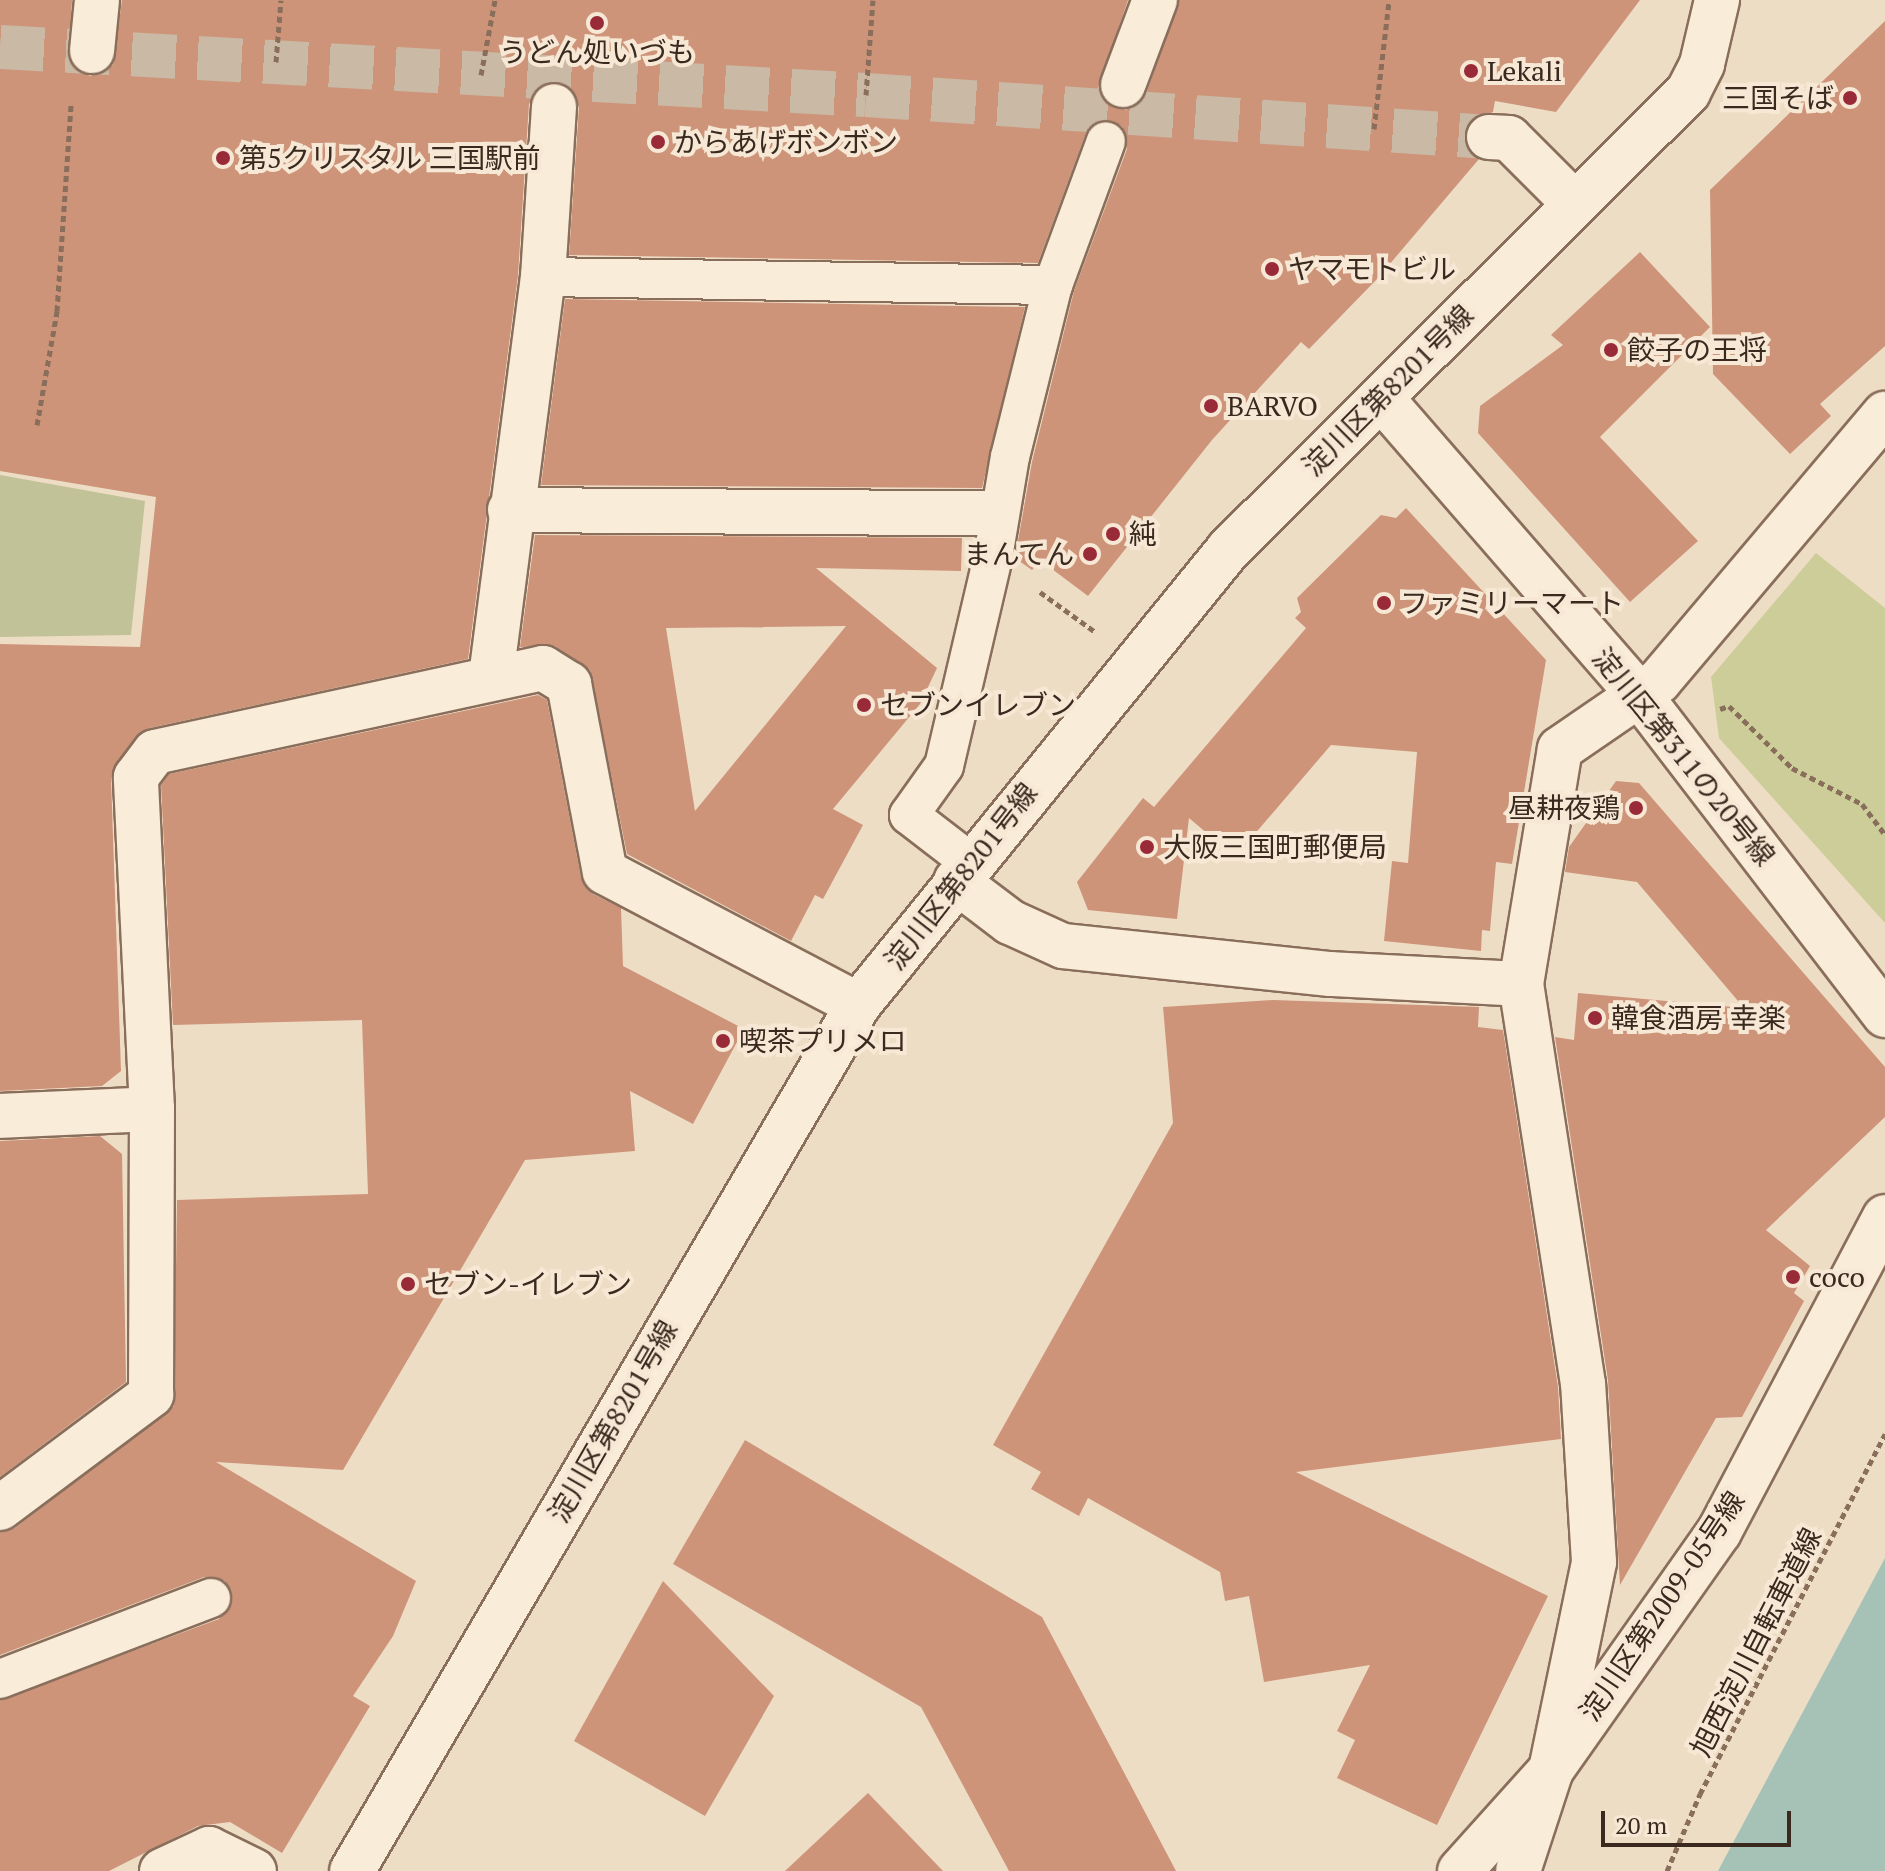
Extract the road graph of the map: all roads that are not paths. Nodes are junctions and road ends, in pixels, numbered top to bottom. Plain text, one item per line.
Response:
1 (97, 0) edge
2 (1155, 0) edge
3 (1717, 0) edge
4 (92, 51) dead end
5 (1123, 85) dead end
6 (554, 106) dead end
7 (1489, 137) tunnel mouth
8 (1106, 141) dead end
9 (1575, 204) junction
10 (543, 277) junction
11 (1053, 285) junction
12 (1381, 398) junction
13 (1885, 414) edge
14 (510, 510) junction
15 (997, 513) junction
16 (491, 677) junction
17 (1641, 697) junction
18 (963, 871) junction
19 (1521, 984) junction
20 (858, 1005) junction
21 (1885, 1015) edge
22 (152, 1109) junction
23 (0, 1116) edge
24 (1885, 1217) edge
25 (0, 1508) edge
26 (211, 1598) dead end
27 (0, 1679) edge
28 (1551, 1770) junction
29 (162, 1871) edge
30 (254, 1871) edge
31 (352, 1871) edge
32 (1460, 1871) edge
33 (1518, 1871) edge

1 - 4 street
2 - 5 street
3 - 9 street, 淀川区第8201号線
6 - 10 street
7 - 9 street
8 - 11 lane
9 - 12 street, 淀川区第8201号線
10 - 11 lane
10 - 14 street
11 - 15 lane
12 - 17 street, 淀川区第311の20号線
12 - 18 street, 淀川区第8201号線
13 - 17 street
14 - 15 street
14 - 16 street
15 - 18 lane
16 - 20 street
16 - 22 street
17 - 19 street
17 - 21 street, 淀川区第311の20号線
18 - 19 street
18 - 20 street, 淀川区第8201号線
19 - 28 street
20 - 31 street, 淀川区第8201号線
22 - 23 street
22 - 25 street
24 - 28 street, 淀川区第2009-05号線
26 - 27 lane
28 - 32 street
28 - 33 street, 淀川区第2009-05号線
29 - 30 street

